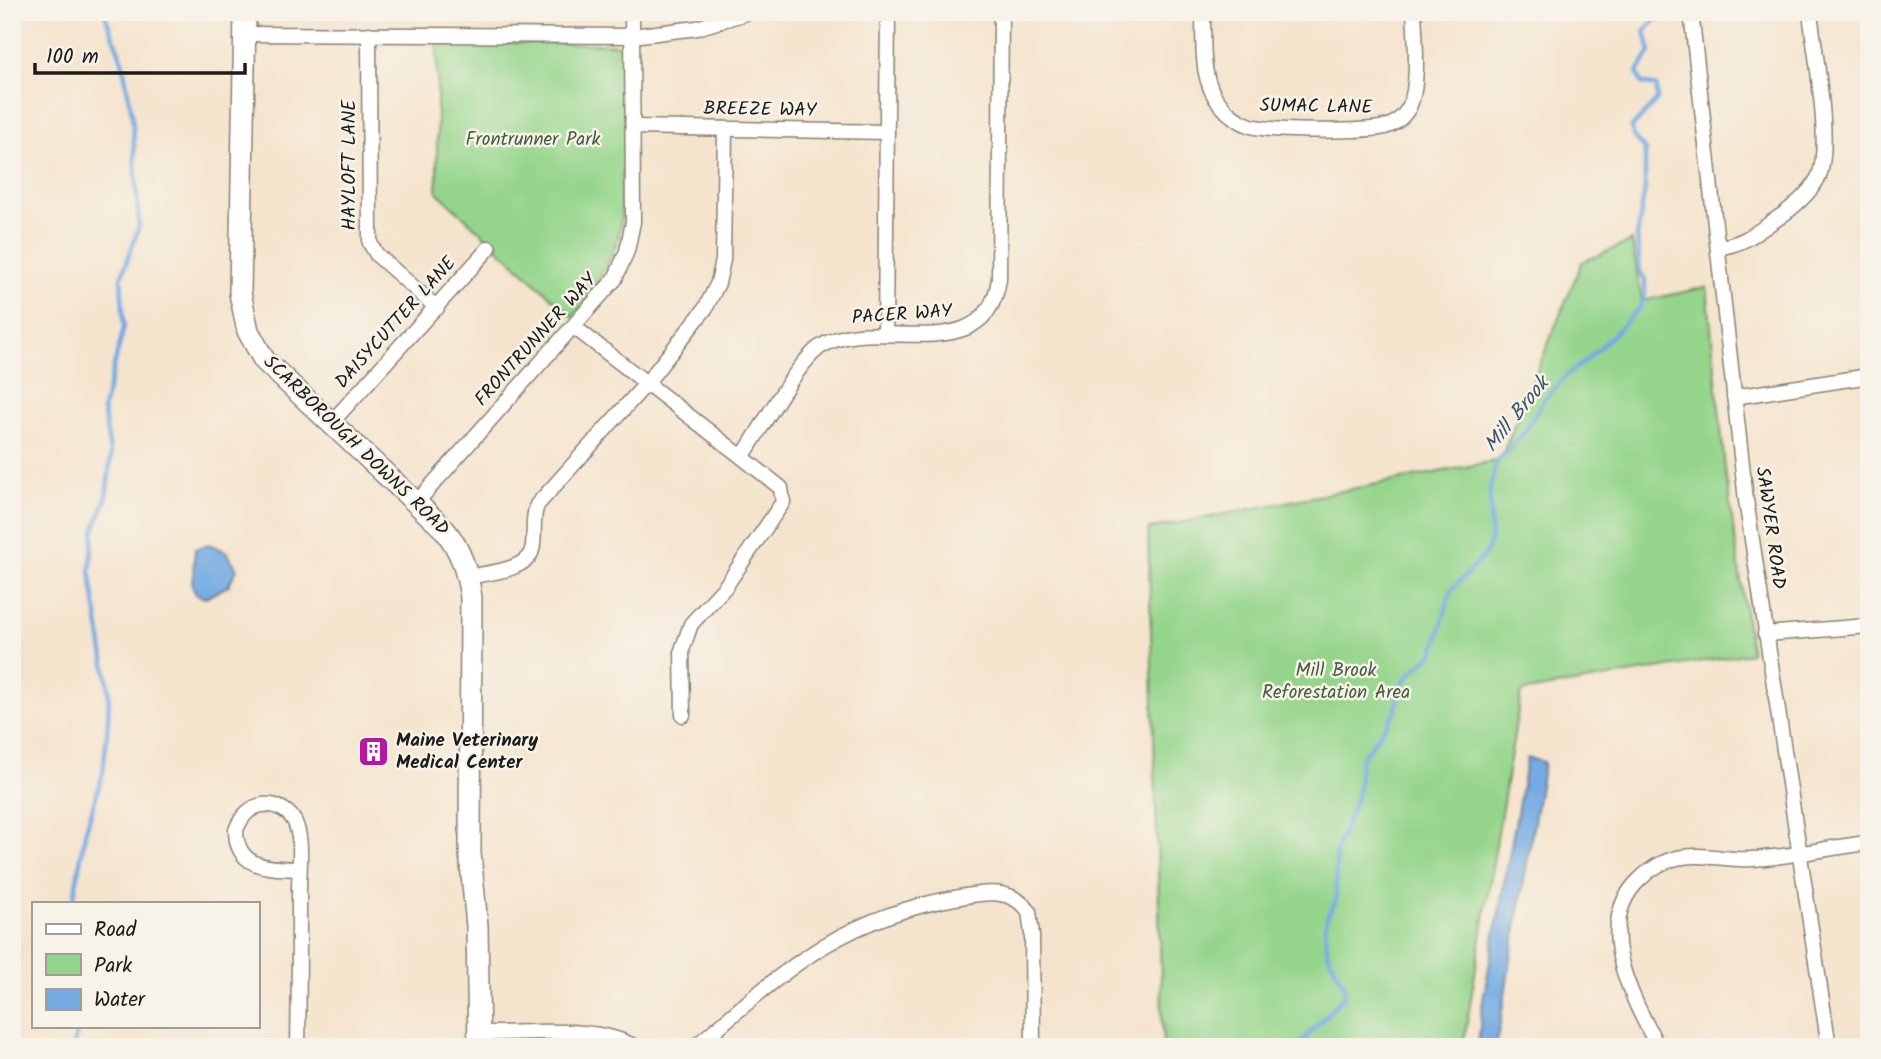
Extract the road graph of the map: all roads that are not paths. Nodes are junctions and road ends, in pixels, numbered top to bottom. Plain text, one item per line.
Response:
1 (244, 12) edge
2 (632, 12) edge
3 (749, 12) edge
4 (888, 12) edge
5 (1001, 12) edge
6 (1203, 12) edge
7 (1414, 12) edge
8 (1691, 12) edge
9 (1811, 12) edge
10 (244, 34) junction
11 (369, 34) junction
12 (632, 36) junction
13 (633, 127) junction
14 (725, 129) junction
15 (887, 132) junction
16 (1719, 247) junction
17 (489, 248) dead end
18 (437, 308) junction
19 (574, 327) junction
20 (885, 334) junction
21 (1869, 376) edge
22 (645, 385) junction
23 (1734, 397) junction
24 (331, 423) junction
25 (742, 457) junction
26 (417, 502) junction
27 (467, 577) junction
28 (1869, 626) edge
29 (1765, 634) junction
30 (683, 715) dead end
31 (1869, 843) edge
32 (1800, 851) junction
33 (299, 869) junction
34 (479, 1040) edge
35 (572, 1040) edge
36 (299, 1047) edge
37 (635, 1047) edge
38 (695, 1047) edge
39 (1034, 1047) edge
40 (1658, 1047) edge
41 (1829, 1047) edge

1 - 10 street, SCARBOROUGH DOWNS ROAD
2 - 12 street, FRONTRUNNER WAY
3 - 12 street
4 - 15 street
5 - 20 street, PACER WAY
6 - 7 street, SUMAC LANE
8 - 16 street, SAWYER ROAD
9 - 16 street
10 - 11 street
10 - 24 street, SCARBOROUGH DOWNS ROAD
11 - 12 street
11 - 18 street, HAYLOFT LANE
12 - 13 street, FRONTRUNNER WAY
13 - 14 street, BREEZE WAY
13 - 19 street, FRONTRUNNER WAY
14 - 15 street, BREEZE WAY
14 - 22 street
15 - 20 street
16 - 23 street, SAWYER ROAD
17 - 18 street, DAISYCUTTER LANE
18 - 24 street, DAISYCUTTER LANE
19 - 22 street
19 - 26 street, FRONTRUNNER WAY
20 - 25 street, PACER WAY
21 - 23 street
22 - 25 street
22 - 27 street
23 - 29 street, SAWYER ROAD
24 - 26 street, SCARBOROUGH DOWNS ROAD
25 - 30 street
26 - 27 street, SCARBOROUGH DOWNS ROAD
27 - 34 street, SCARBOROUGH DOWNS ROAD
28 - 29 street
29 - 32 street, SAWYER ROAD
31 - 32 street
32 - 40 street
32 - 41 street, SAWYER ROAD
33 - 33 street
33 - 36 street
34 - 35 street
35 - 37 street
38 - 39 street

